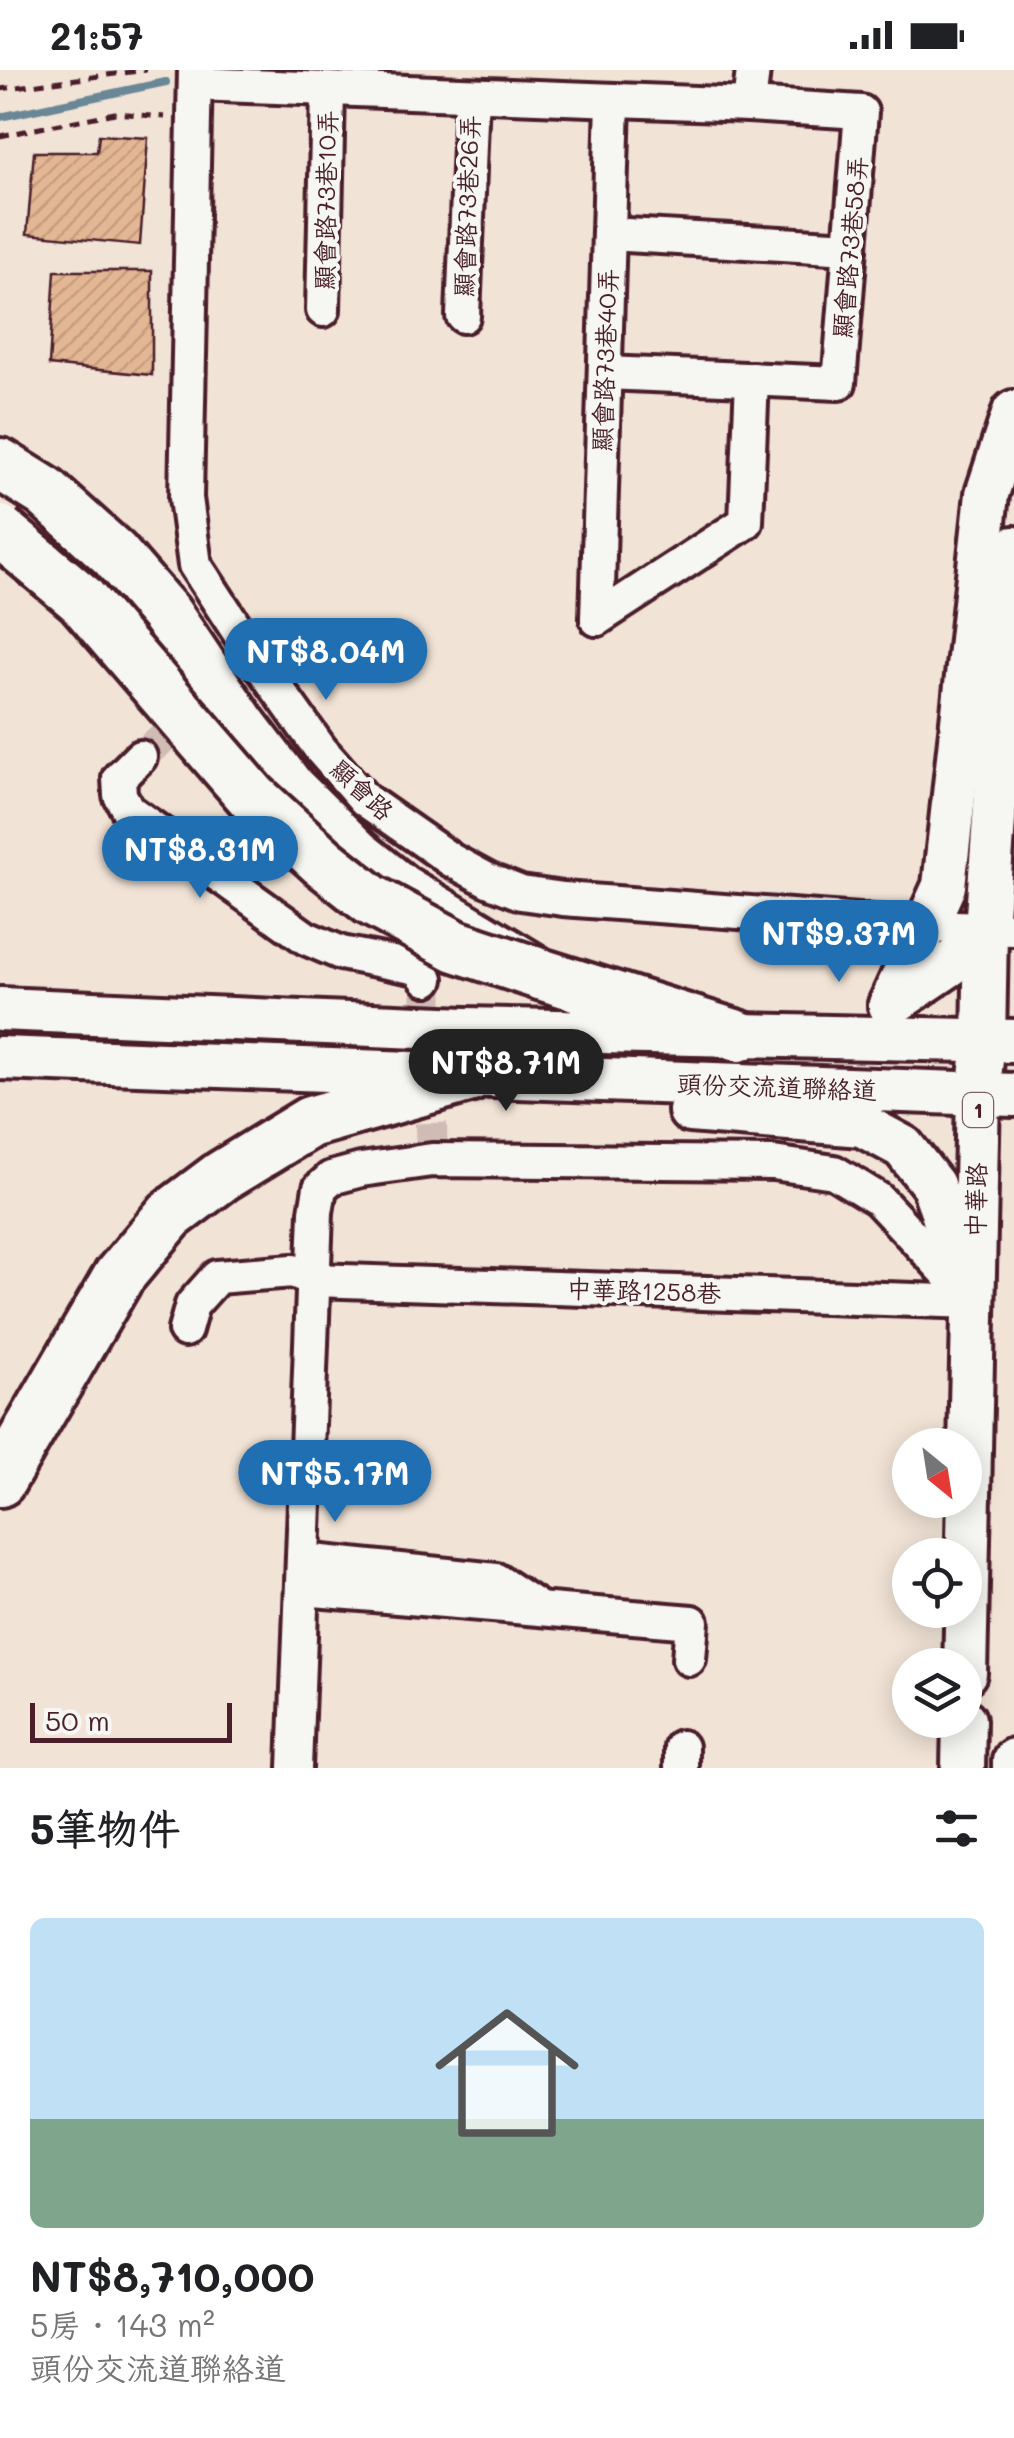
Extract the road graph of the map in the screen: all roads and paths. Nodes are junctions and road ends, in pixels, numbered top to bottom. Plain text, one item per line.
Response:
1 (146, 70) edge
2 (753, 70) edge
3 (195, 77) edge
4 (0, 89) edge
5 (328, 90) junction
6 (472, 96) junction
7 (612, 102) junction
8 (750, 104) junction
9 (194, 119) junction
10 (0, 136) edge
11 (609, 234) junction
12 (850, 248) junction
13 (323, 310) dead end
14 (463, 316) dead end
15 (605, 374) junction
16 (752, 379) junction
17 (1014, 412) edge
18 (0, 464) edge
19 (0, 531) edge
20 (1014, 548) edge
21 (140, 756) tunnel mouth
22 (927, 926) junction
23 (1000, 929) edge
24 (540, 974) junction
25 (426, 979) dead end
26 (890, 1005) junction
27 (0, 1009) edge
28 (738, 1036) junction
29 (999, 1042) edge
30 (0, 1058) edge
31 (471, 1076) junction
32 (996, 1094) edge
33 (314, 1280) junction
34 (974, 1302) junction
35 (185, 1330) dead end
36 (0, 1481) edge
37 (302, 1574) junction
38 (966, 1648) edge
39 (690, 1659) dead end
40 (964, 1738) edge
41 (1014, 1760) edge
42 (295, 1768) edge
43 (963, 1768) edge
44 (1014, 1768) edge

1 - 4 path
2 - 8 street
3 - 5 street
3 - 9 street, 顯會路
5 - 6 street
5 - 13 street, 顯會路73巷10弄
6 - 7 street
6 - 14 street, 顯會路73巷26弄
7 - 8 street
7 - 11 street, 顯會路73巷40弄
8 - 12 street, 顯會路73巷58弄
9 - 10 path
9 - 22 street, 顯會路
11 - 12 street
11 - 15 street, 顯會路73巷40弄
12 - 16 street, 顯會路73巷58弄
15 - 16 street
15 - 16 street, 顯會路73巷40弄
17 - 22 main road
18 - 24 highway
19 - 24 highway, bridge
20 - 23 main road, 中華路 / 1
21 - 25 street
22 - 23 street, 顯會路
22 - 26 main road
23 - 26 main road
23 - 29 main road, 中華路 / 1
24 - 28 highway
26 - 28 main road
27 - 28 main road, 頭份交流道聯絡道
28 - 29 main road, 頭份交流道聯絡道
29 - 32 main road, 中華路 / 1
30 - 31 main road, 頭份交流道聯絡道
31 - 32 main road, 頭份交流道聯絡道
31 - 34 main road
31 - 36 highway
32 - 34 main road, 中華路 / 1
33 - 34 street, 中華路1258巷
33 - 34 street
33 - 35 street, 中華路1258巷
33 - 37 street
34 - 38 main road, 中華路 / 1
37 - 39 street
37 - 42 street
40 - 43 main road
41 - 44 main road

